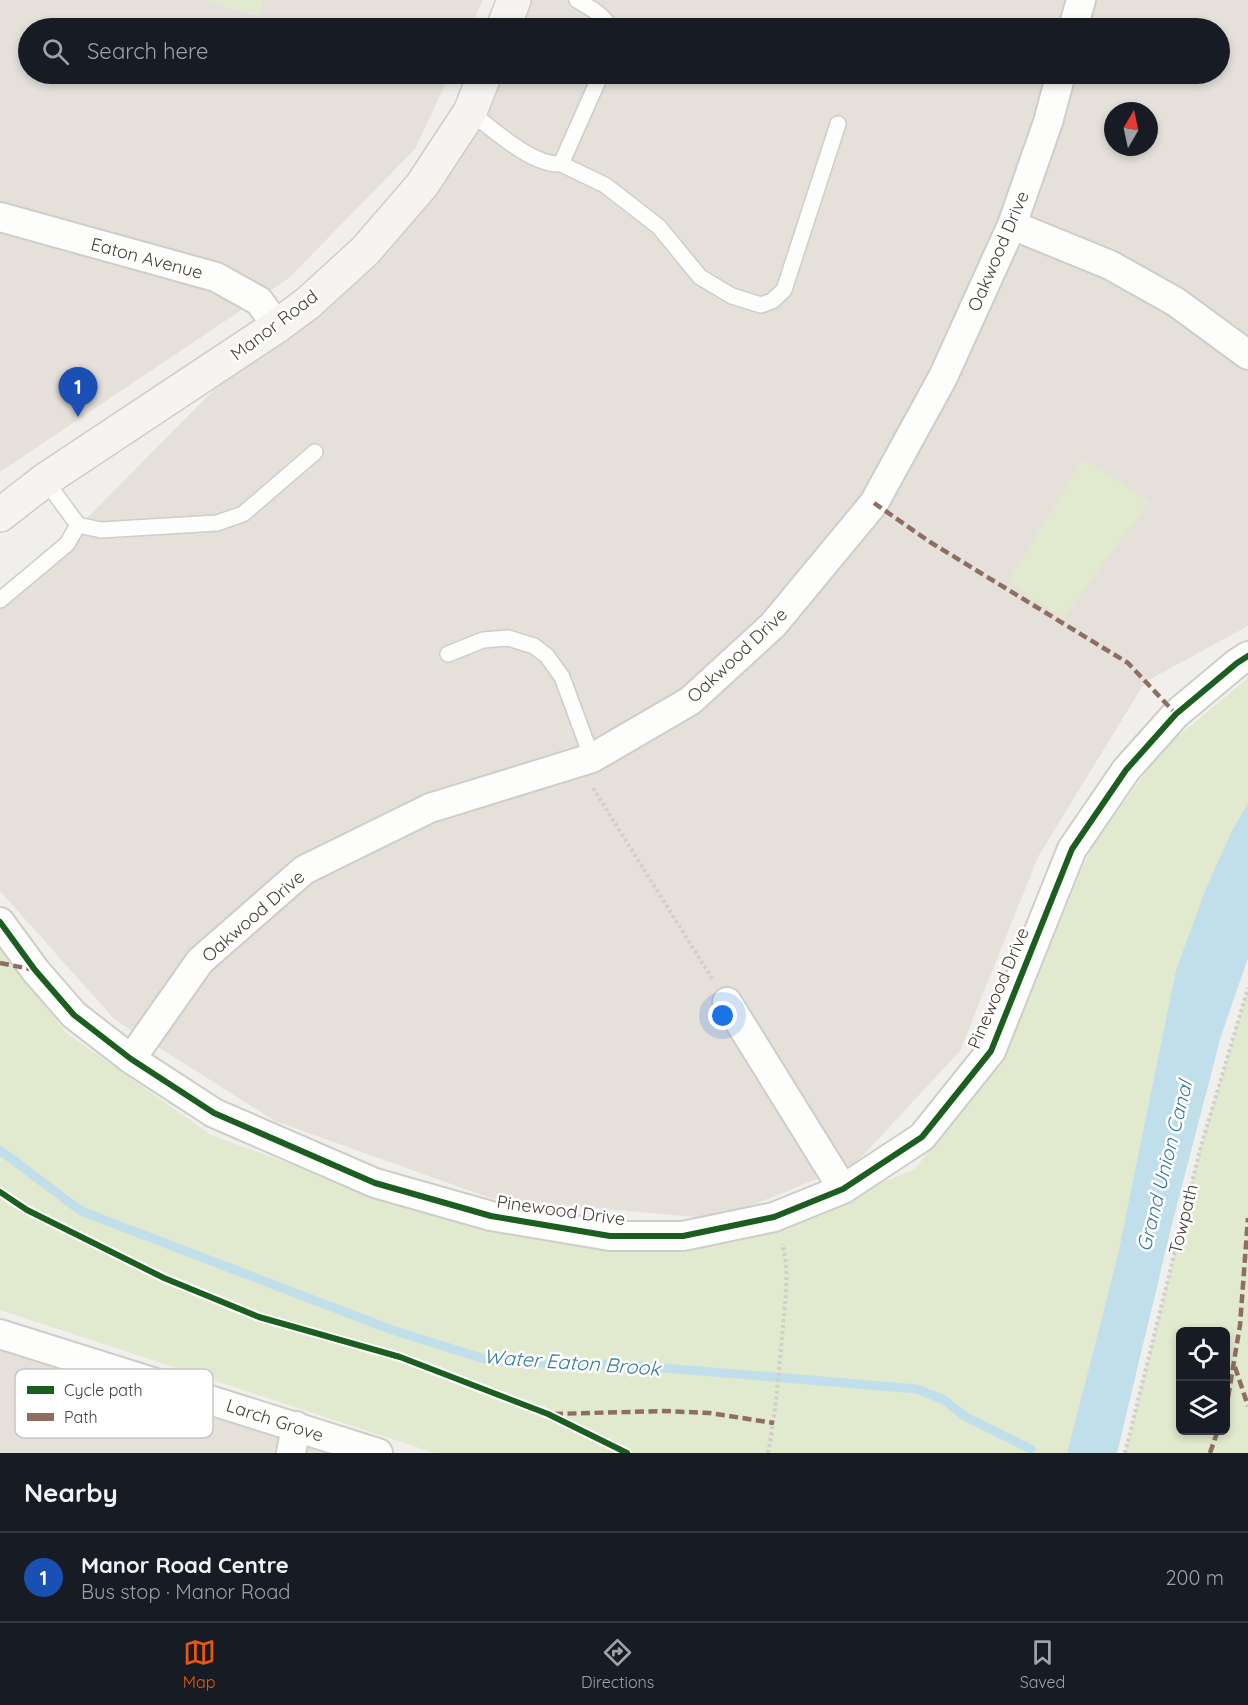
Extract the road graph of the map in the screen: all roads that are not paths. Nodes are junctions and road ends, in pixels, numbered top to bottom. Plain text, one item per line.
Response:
1 (514, 0) edge
2 (577, 0) edge
3 (1081, 0) edge
4 (507, 18) edge
5 (603, 18) edge
6 (1076, 18) edge
7 (481, 84) edge
8 (597, 84) edge
9 (1058, 84) edge
10 (470, 112) junction
11 (838, 124) dead end
12 (561, 164) junction
13 (0, 217) edge
14 (1012, 225) junction
15 (277, 326) junction
16 (1248, 355) edge
17 (315, 452) dead end
18 (45, 480) junction
19 (0, 515) edge
20 (78, 525) junction
21 (0, 600) edge
22 (447, 654) dead end
23 (1248, 656) edge
24 (592, 758) junction
25 (0, 922) edge
26 (727, 1002) road end
27 (130, 1059) junction
28 (843, 1189) junction
29 (0, 1334) edge
30 (98, 1369) edge
31 (213, 1410) edge
32 (293, 1439) edge
33 (378, 1453) edge

1 - 4 street
2 - 5 lane
3 - 6 street
7 - 10 street, Manor Road
8 - 12 lane
9 - 14 street, Oakwood Drive
10 - 12 lane
10 - 15 street, Manor Road
11 - 12 lane
13 - 15 street, Eaton Avenue
14 - 16 street
14 - 24 street, Oakwood Drive
15 - 18 street, Manor Road
17 - 20 lane
18 - 19 street, Manor Road
18 - 20 lane
20 - 21 lane
22 - 24 lane
23 - 28 street, Pinewood Drive
24 - 27 street, Oakwood Drive
25 - 27 street, Pinewood Drive
26 - 28 street
27 - 28 street, Pinewood Drive
29 - 30 street, Larch Grove
31 - 32 street, Larch Grove
32 - 33 street, Larch Grove

